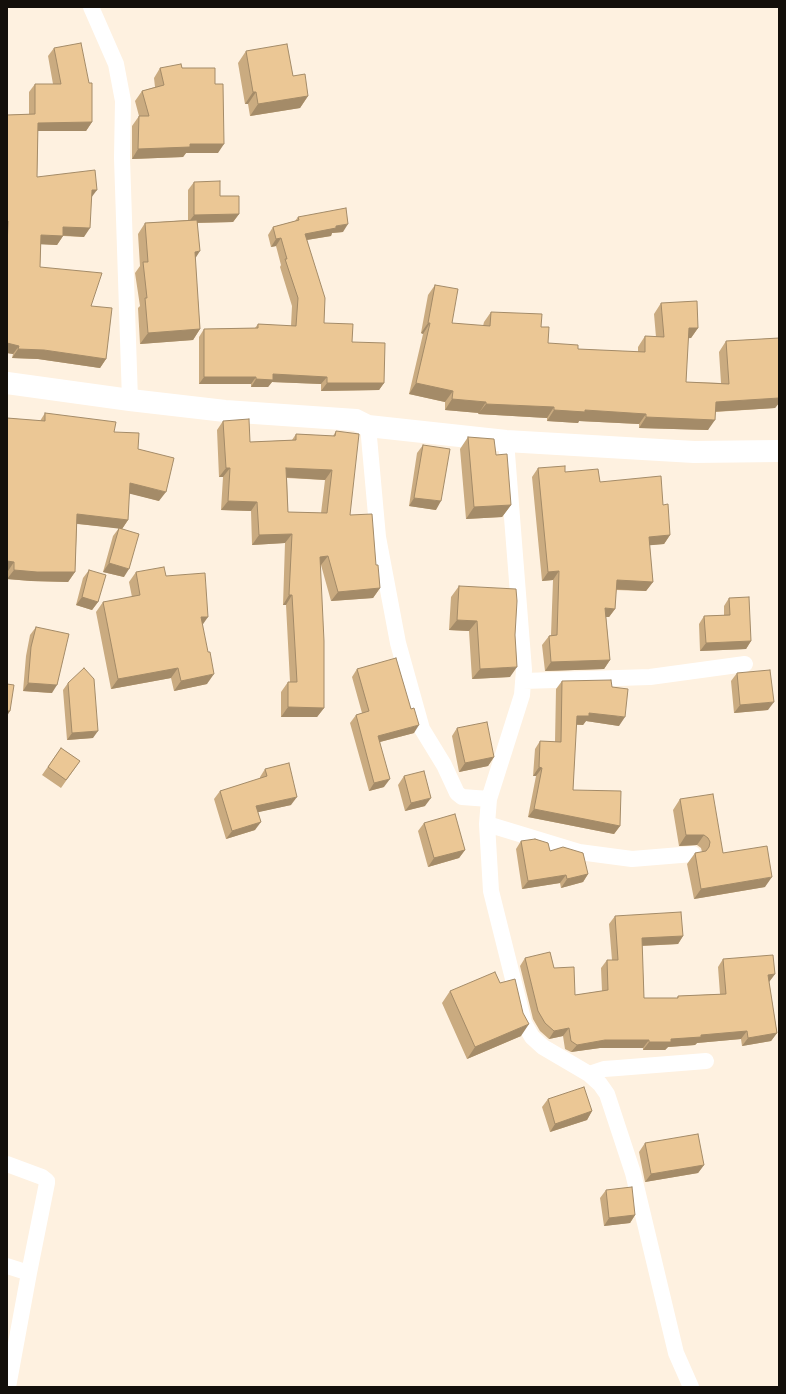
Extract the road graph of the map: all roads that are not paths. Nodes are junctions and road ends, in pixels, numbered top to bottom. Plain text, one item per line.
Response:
1 (91, 7) edge
2 (7, 383) edge
3 (130, 400) junction
4 (368, 426) junction
5 (506, 441) junction
6 (779, 451) edge
7 (745, 664) dead end
8 (523, 681) junction
9 (489, 799) junction
10 (487, 824) junction
11 (693, 854) dead end
12 (706, 1061) dead end
13 (589, 1074) junction
14 (7, 1164) edge
15 (7, 1266) edge
16 (28, 1273) junction
17 (9, 1365) edge
18 (8, 1387) edge
19 (691, 1387) edge

1 - 3 street
2 - 3 highway
3 - 4 highway
4 - 5 highway
4 - 9 street
5 - 6 highway
5 - 8 street
7 - 8 street
8 - 9 street
9 - 10 street
10 - 11 street
10 - 13 street
12 - 13 street
13 - 19 street
14 - 16 street
15 - 16 street
16 - 17 street
17 - 18 street

